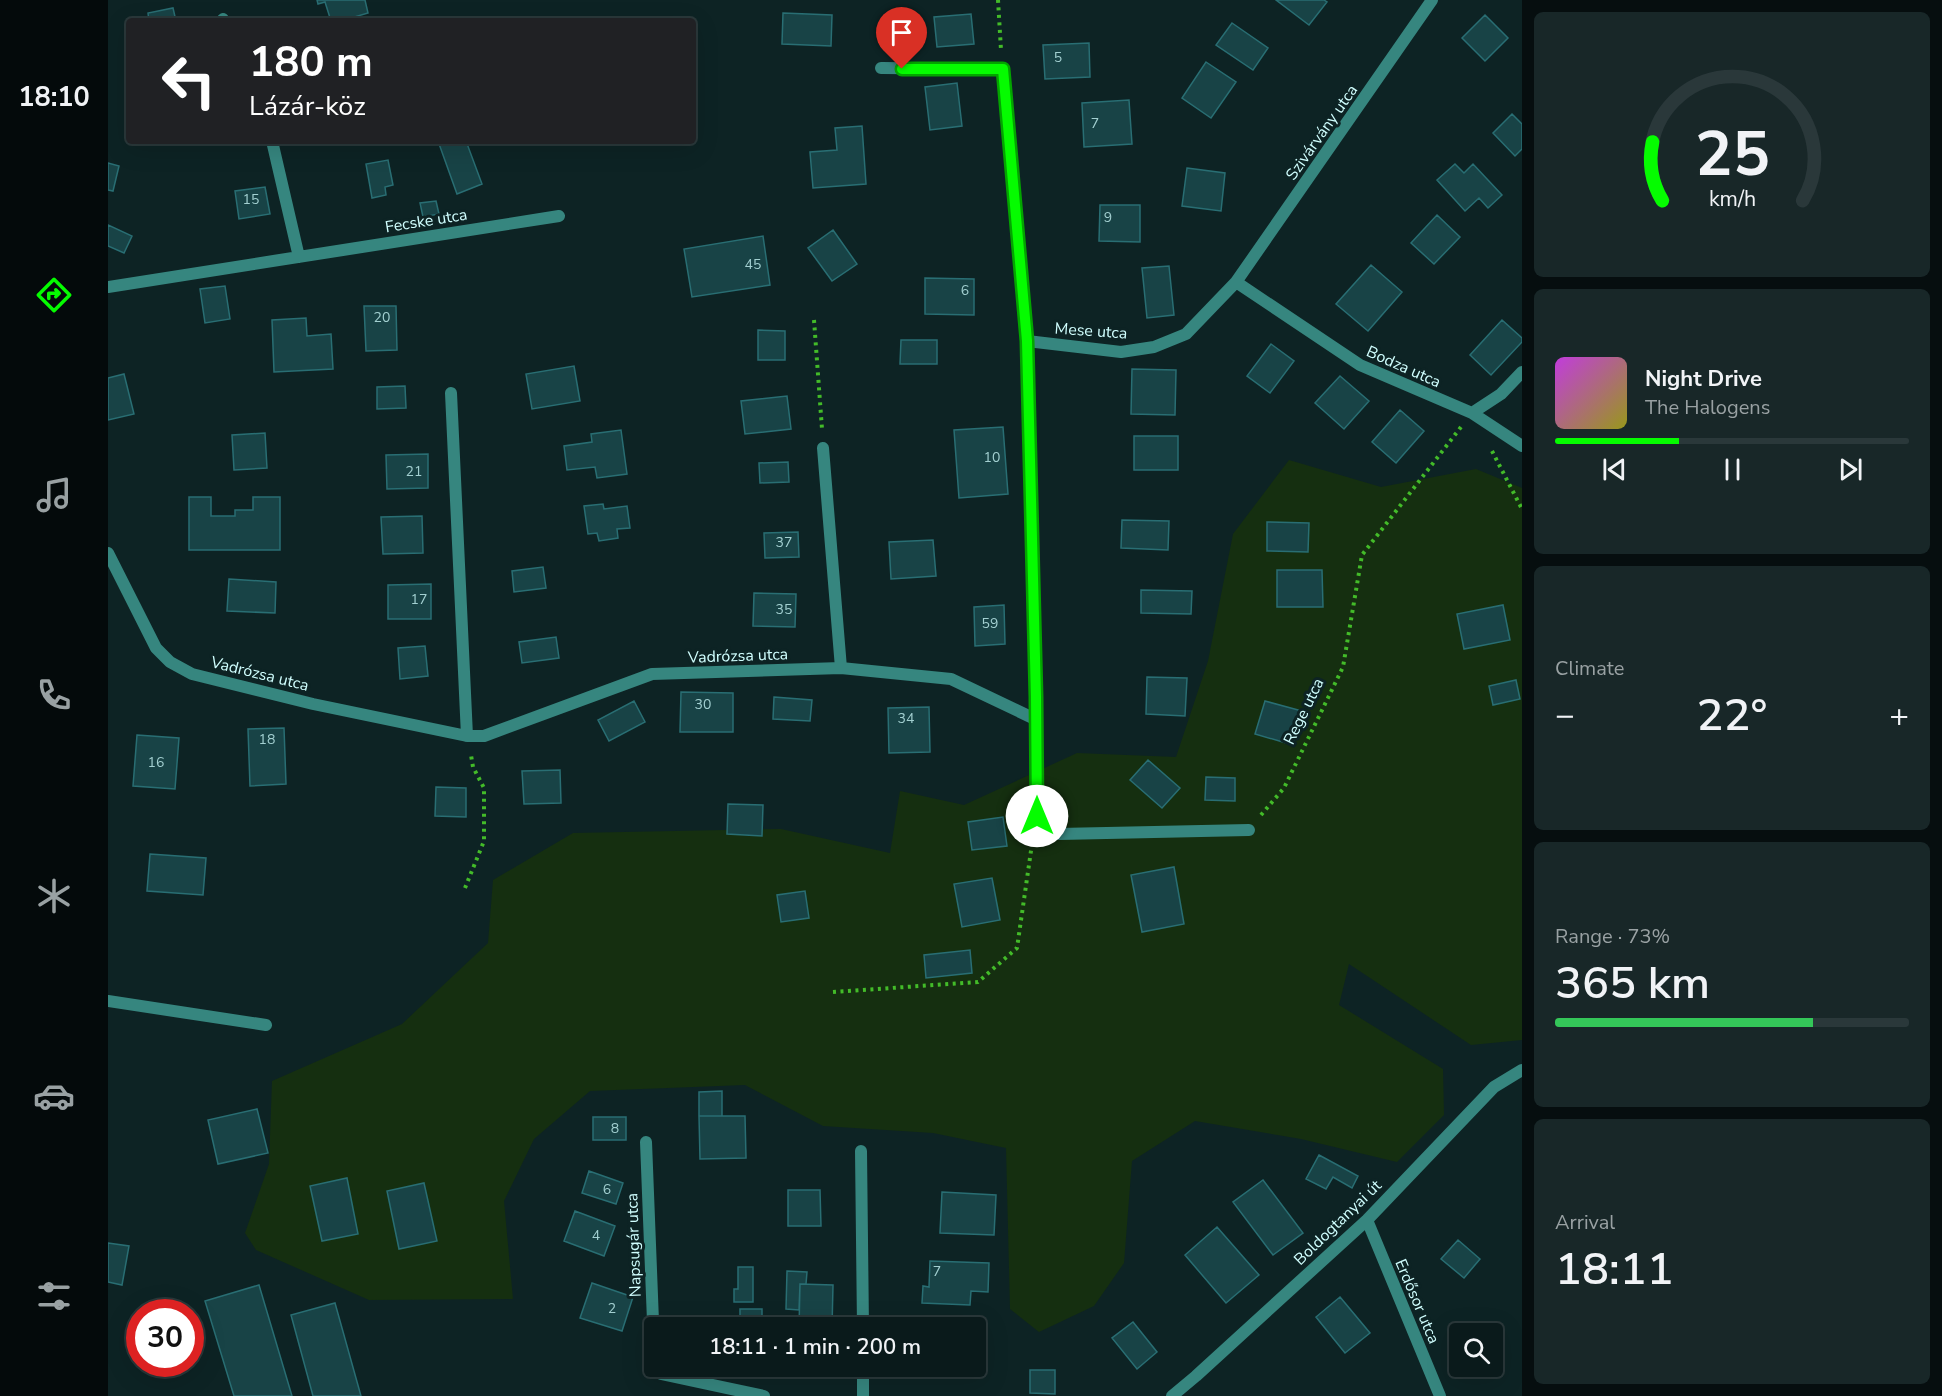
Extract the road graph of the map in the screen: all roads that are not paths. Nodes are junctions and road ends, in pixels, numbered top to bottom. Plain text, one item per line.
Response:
1 (1432, 0) edge
2 (881, 68) dead end
3 (273, 144) edge
4 (559, 216) dead end
5 (299, 257) junction
6 (1236, 282) junction
7 (108, 286) edge
8 (1027, 341) junction
9 (1522, 372) edge
10 (451, 393) dead end
11 (1472, 413) junction
12 (1522, 446) edge
13 (823, 448) road end
14 (108, 553) edge
15 (841, 668) junction
16 (1036, 720) junction
17 (467, 736) junction
18 (1249, 830) road end
19 (108, 1001) edge
20 (266, 1025) dead end
21 (1522, 1070) edge
22 (646, 1142) dead end
23 (861, 1151) dead end
24 (1366, 1220) junction
25 (653, 1317) edge
26 (863, 1317) edge
27 (675, 1377) edge
28 (863, 1377) edge
29 (764, 1396) edge
30 (863, 1396) edge
31 (1172, 1396) edge
32 (1440, 1396) edge

1 - 6 street, Szivárvány utca
2 - 8 street
3 - 5 street
4 - 5 street, Fecske utca
5 - 7 street, Fecske utca
6 - 8 street, Mese utca
6 - 11 street, Bodza utca
8 - 16 street
9 - 11 street
10 - 17 street
11 - 12 street, Bodza utca
13 - 15 street
14 - 17 street, Vadrózsa utca
15 - 16 street, Vadrózsa utca
15 - 17 street, Vadrózsa utca
16 - 18 street
19 - 20 street
21 - 24 street, Boldogtanyai út
22 - 25 street, Napsugár utca
23 - 26 street
24 - 31 street, Boldogtanyai út
24 - 32 street, Erdősor utca
27 - 29 street
28 - 30 street

